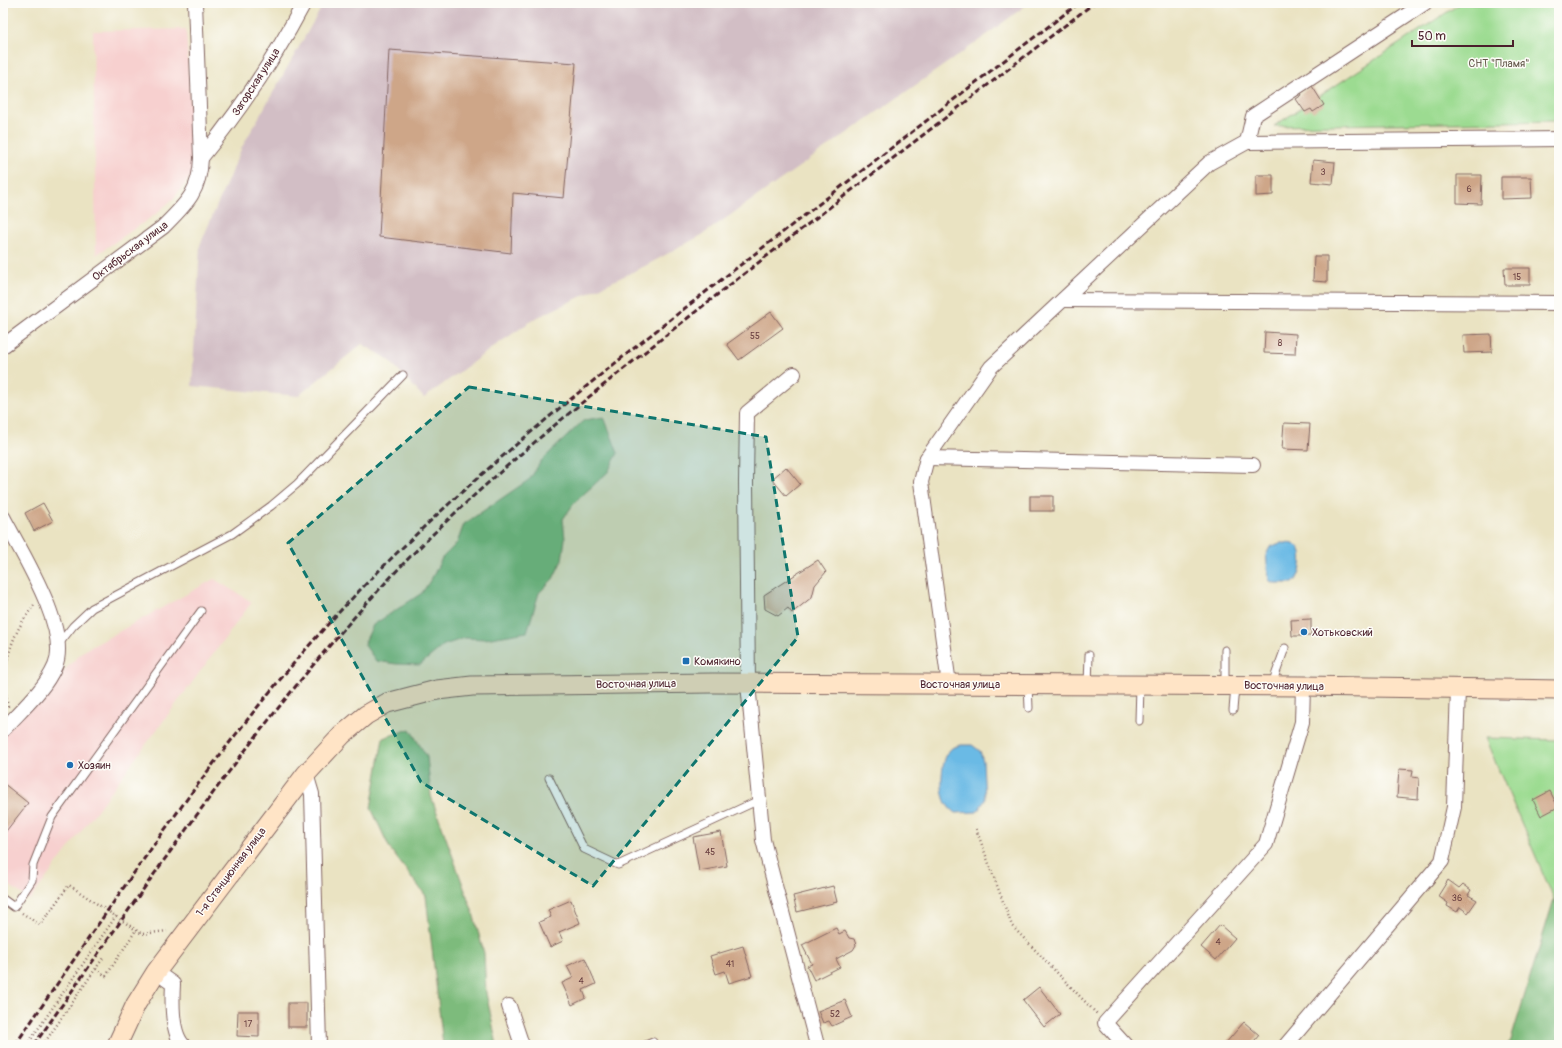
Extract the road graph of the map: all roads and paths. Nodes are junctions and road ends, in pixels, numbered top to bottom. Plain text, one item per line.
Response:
1 (195, 3) edge
2 (304, 3) edge
3 (1425, 3) edge
4 (1559, 139) edge
5 (1248, 142) junction
6 (201, 158) junction
7 (1063, 300) junction
8 (1559, 303) edge
9 (3, 346) edge
10 (794, 374) dead end
11 (404, 375) dead end
12 (927, 458) junction
13 (1253, 465) dead end
14 (3, 517) edge
15 (42, 594) junction
16 (201, 611) dead end
17 (58, 645) junction
18 (1284, 648) dead end
19 (1225, 650) dead end
20 (1089, 655) dead end
21 (748, 684) junction
22 (949, 684) junction
23 (1028, 684) junction
24 (1088, 685) junction
25 (1140, 685) junction
26 (1230, 686) junction
27 (1272, 686) junction
28 (1303, 686) junction
29 (1458, 689) junction
30 (1559, 690) edge
31 (1029, 708) dead end
32 (1233, 710) dead end
33 (366, 715) joint
34 (1139, 721) dead end
35 (7, 726) edge
36 (306, 774) junction
37 (549, 778) dead end
38 (759, 800) junction
39 (976, 829) dead end
40 (3, 899) edge
41 (14, 907) junction
42 (116, 916) junction
43 (136, 930) junction
44 (182, 936) junction
45 (103, 958) dead end
46 (96, 969) junction
47 (156, 972) junction
48 (510, 1006) dead end
49 (1105, 1023) junction
50 (27, 1045) edge
51 (43, 1045) edge
52 (117, 1045) edge
53 (182, 1045) edge
54 (319, 1045) edge
55 (522, 1045) edge
56 (817, 1045) edge
57 (1125, 1045) edge
58 (1286, 1045) edge

1 - 6 street, Октябрьская улица
2 - 6 street, Загорская улица
3 - 5 street
4 - 5 street
5 - 7 street
6 - 9 street, Октябрьская улица
7 - 8 street
7 - 12 street
10 - 21 street
11 - 17 lane
12 - 13 street
12 - 22 street
14 - 15 street
15 - 17 street
15 - 35 path
16 - 41 lane
17 - 35 street
18 - 27 lane
19 - 26 lane
20 - 24 lane
21 - 22 main road, Восточная улица
21 - 33 main road, Восточная улица
21 - 38 street
22 - 23 main road, Восточная улица
23 - 24 main road, Восточная улица
23 - 31 lane
24 - 25 main road, Восточная улица
25 - 26 main road, Восточная улица
25 - 34 lane
26 - 27 main road, Восточная улица
26 - 32 lane
27 - 28 main road, Восточная улица
28 - 29 main road, Восточная улица
28 - 49 street
29 - 30 main road, Восточная улица
29 - 58 street
33 - 36 main road, 1-я Станционная улица
36 - 44 main road, 1-я Станционная улица
36 - 54 street
37 - 38 lane
38 - 56 street
39 - 49 path
40 - 41 lane
41 - 42 path
42 - 43 path
42 - 50 path
43 - 44 path
43 - 46 path
44 - 47 main road, 1-я Станционная улица
45 - 46 path
46 - 51 path
47 - 52 main road, 1-я Станционная улица
47 - 53 street
48 - 55 street
49 - 57 street

